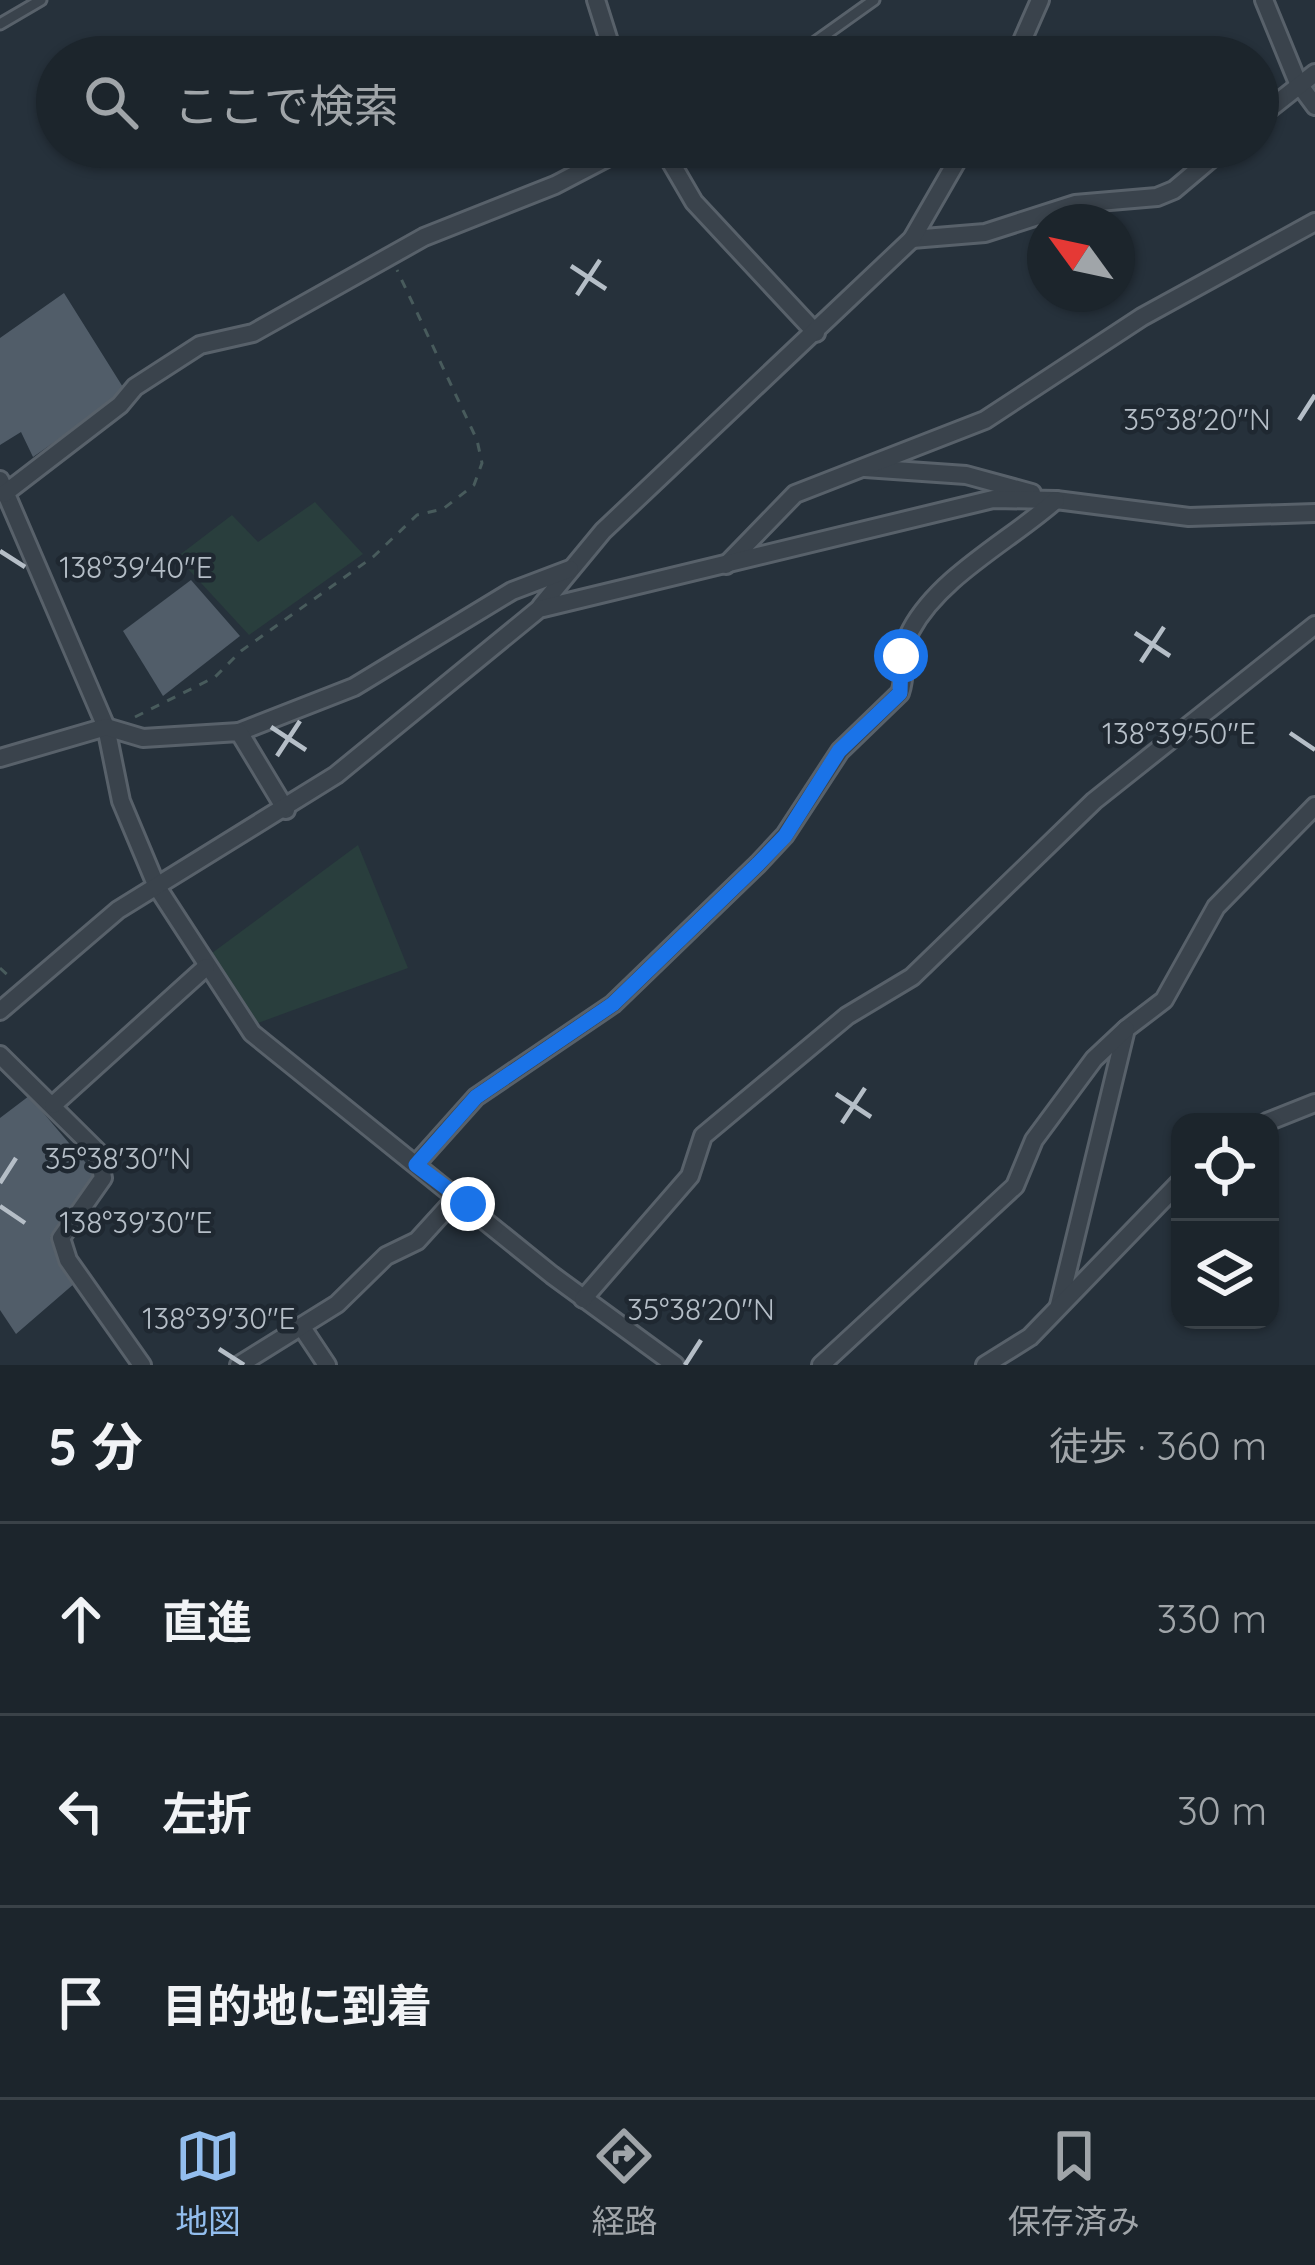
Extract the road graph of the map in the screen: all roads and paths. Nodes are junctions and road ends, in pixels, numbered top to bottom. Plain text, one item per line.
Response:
1 (41, 0) edge
2 (596, 0) edge
3 (874, 0) edge
4 (1040, 0) edge
5 (1264, 0) edge
6 (0, 24) edge
7 (607, 36) edge
8 (823, 36) edge
9 (1024, 36) edge
10 (1279, 36) edge
11 (1279, 37) edge
12 (1315, 73) edge
13 (1298, 83) junction
14 (1279, 100) edge
15 (1315, 106) edge
16 (587, 168) edge
17 (674, 168) edge
18 (953, 168) edge
19 (1200, 168) edge
20 (1315, 222) edge
21 (912, 239) junction
22 (391, 258) junction
23 (816, 333) junction
24 (865, 468) junction
25 (2, 487) edge
26 (1056, 500) junction
27 (1315, 513) edge
28 (726, 565) junction
29 (572, 569) junction
30 (539, 608) junction
31 (1315, 625) edge
32 (106, 727) junction
33 (238, 733) junction
34 (0, 758) edge
35 (1315, 806) edge
36 (286, 810) junction
37 (157, 886) junction
38 (206, 967) junction
39 (0, 1011) edge
40 (1126, 1029) junction
41 (0, 1055) edge
42 (1315, 1103) edge
43 (53, 1105) junction
44 (1279, 1118) edge
45 (416, 1165) junction
46 (1171, 1191) edge
47 (457, 1197) junction
48 (583, 1299) junction
49 (1059, 1305) junction
50 (303, 1329) junction
51 (142, 1365) edge
52 (238, 1365) edge
53 (327, 1365) edge
54 (676, 1365) edge
55 (821, 1365) edge
56 (985, 1365) edge

1 - 6 lane
2 - 7 street
3 - 8 lane
4 - 9 street
5 - 10 street
11 - 13 street
12 - 13 street
13 - 14 street
13 - 15 street
16 - 22 street
17 - 23 street
18 - 21 street
19 - 21 street
20 - 24 street
21 - 23 street
22 - 25 street
22 - 32 path
23 - 29 street
24 - 26 street
24 - 28 street
25 - 32 street
26 - 27 street
26 - 28 street
26 - 45 street
28 - 30 street
29 - 30 street
29 - 33 street
30 - 36 street
31 - 48 street
32 - 33 street
32 - 34 street
32 - 37 street
33 - 36 street
35 - 40 street
36 - 37 street
37 - 38 street
37 - 39 street
38 - 43 street
38 - 45 street
40 - 49 street
40 - 55 street
41 - 43 street
42 - 44 street
43 - 51 street
45 - 47 street
46 - 49 street
47 - 48 street
47 - 50 street
48 - 54 street
49 - 56 street
50 - 52 street
50 - 53 street

